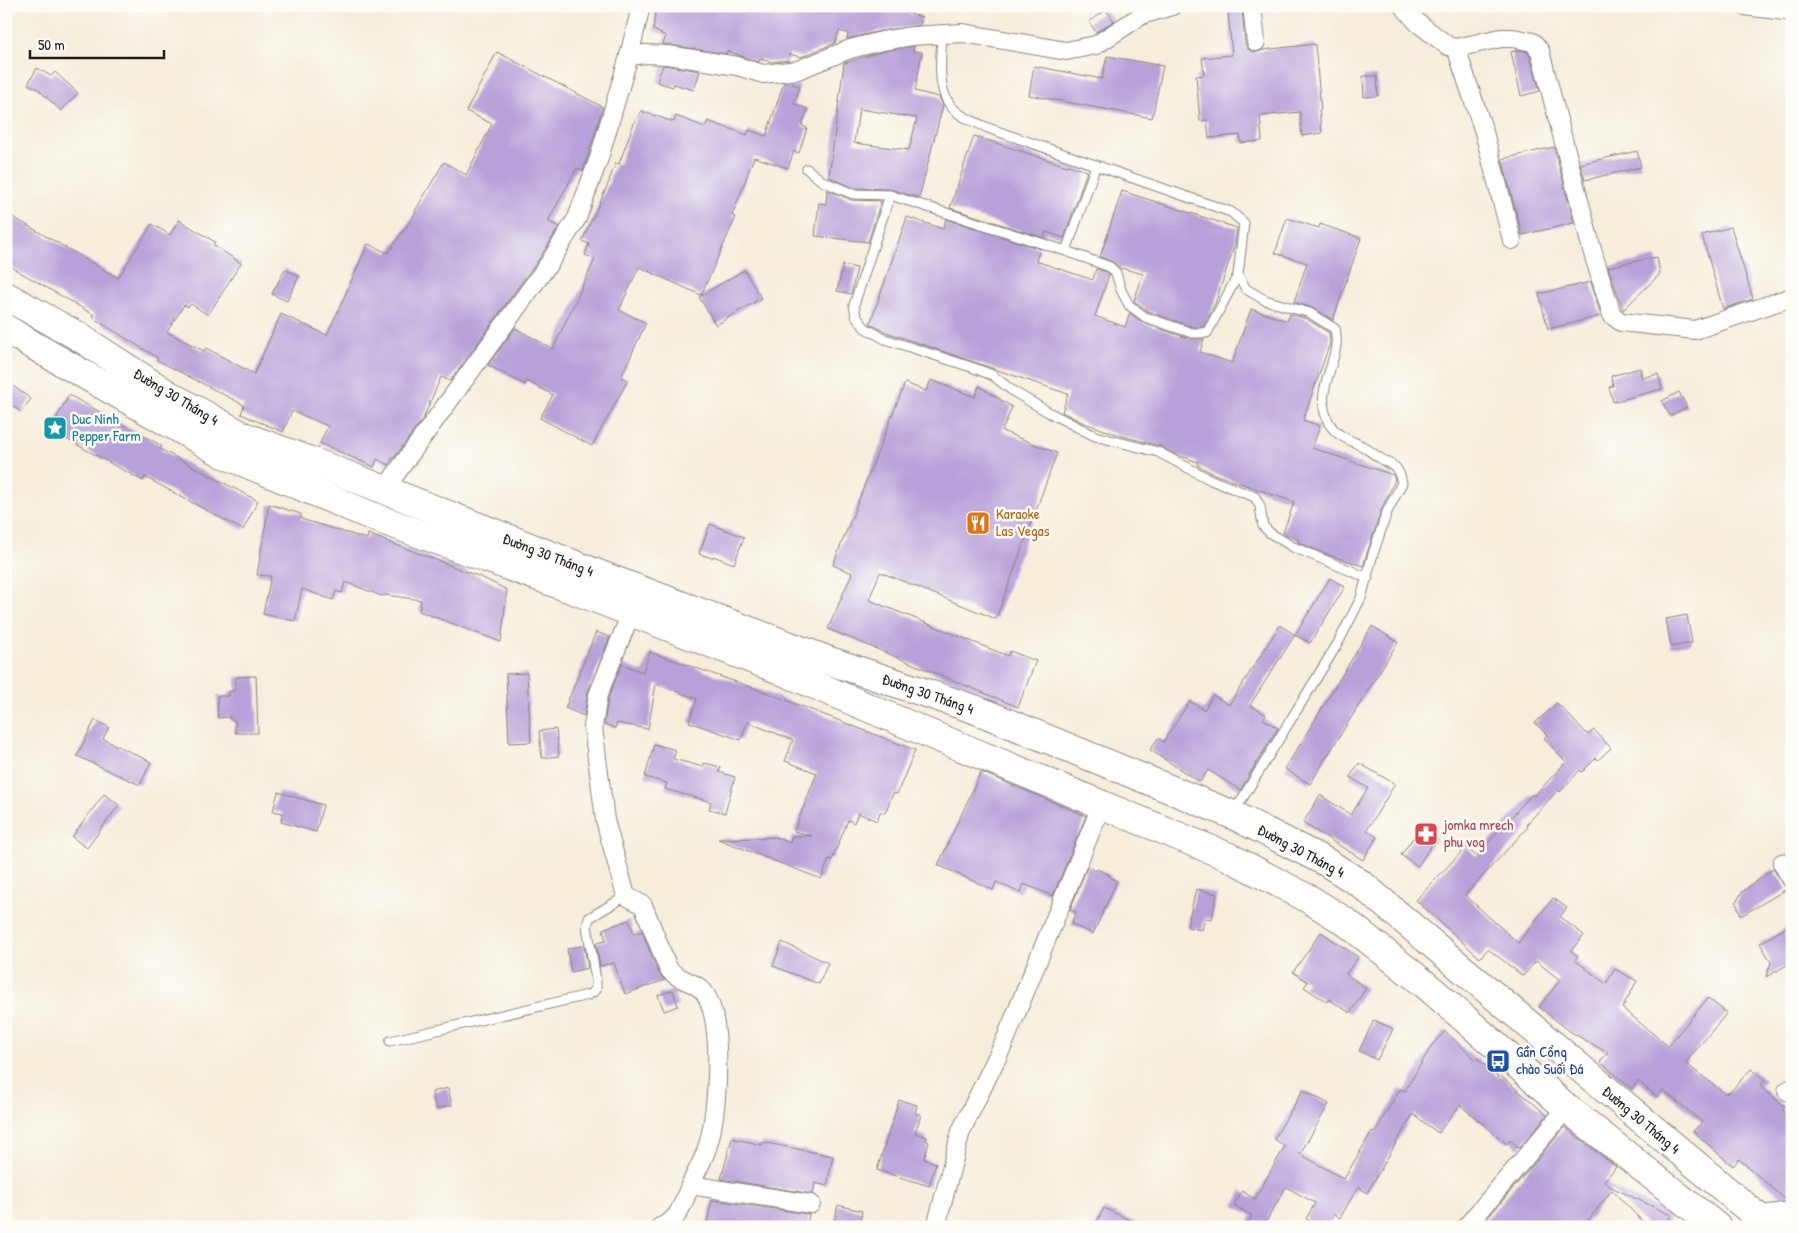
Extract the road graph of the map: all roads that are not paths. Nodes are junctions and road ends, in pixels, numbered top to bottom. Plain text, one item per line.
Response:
1 (641, 6) edge
2 (1172, 6) edge
3 (1252, 6) edge
4 (1403, 6) edge
5 (1745, 6) edge
6 (1792, 12) edge
7 (942, 35) junction
8 (1256, 42) dead end
9 (1456, 48) junction
10 (629, 56) junction
11 (1096, 164) junction
12 (807, 169) dead end
13 (890, 195) junction
14 (1512, 240) dead end
15 (1066, 252) junction
16 (1238, 275) junction
17 (6, 296) edge
18 (1792, 297) edge
19 (6, 329) edge
20 (384, 490) junction
21 (374, 517) junction
22 (1368, 578) junction
23 (631, 613) junction
24 (956, 702) junction
25 (937, 737) junction
26 (1102, 804) junction
27 (1233, 815) junction
28 (1782, 863) dead end
29 (1792, 880) edge
30 (626, 896) junction
31 (1448, 958) junction
32 (1426, 985) junction
33 (390, 1041) dead end
34 (1567, 1108) junction
35 (690, 1185) junction
36 (811, 1204) dead end
37 (1792, 1216) edge
38 (676, 1223) edge
39 (1765, 1223) edge
40 (660, 1227) edge
41 (936, 1227) edge
42 (1466, 1227) edge
43 (1717, 1227) edge

1 - 10 street
2 - 7 street
3 - 8 street
4 - 9 street
5 - 6 street
7 - 10 street
7 - 11 lane
9 - 14 street
9 - 18 street
10 - 20 street
11 - 15 lane
11 - 16 lane
12 - 13 lane
13 - 15 lane
13 - 22 lane
15 - 16 lane
16 - 22 lane
17 - 20 main road, Đường 30 Tháng 4
19 - 21 main road, Đường 30 Tháng 4
20 - 21 main road
20 - 24 main road, Đường 30 Tháng 4
21 - 23 main road, Đường 30 Tháng 4
22 - 27 lane
23 - 25 main road, Đường 30 Tháng 4
23 - 30 street
24 - 25 main road
24 - 27 main road, Đường 30 Tháng 4
25 - 26 main road, Đường 30 Tháng 4
26 - 32 main road, Đường 30 Tháng 4
26 - 41 street
27 - 31 main road, Đường 30 Tháng 4
28 - 29 street
30 - 33 lane
30 - 35 street
31 - 32 main road
31 - 39 main road, Đường 30 Tháng 4
32 - 34 main road, Đường 30 Tháng 4
34 - 42 street
34 - 43 main road, Đường 30 Tháng 4
35 - 36 street
35 - 38 street
37 - 39 main road
38 - 40 street

